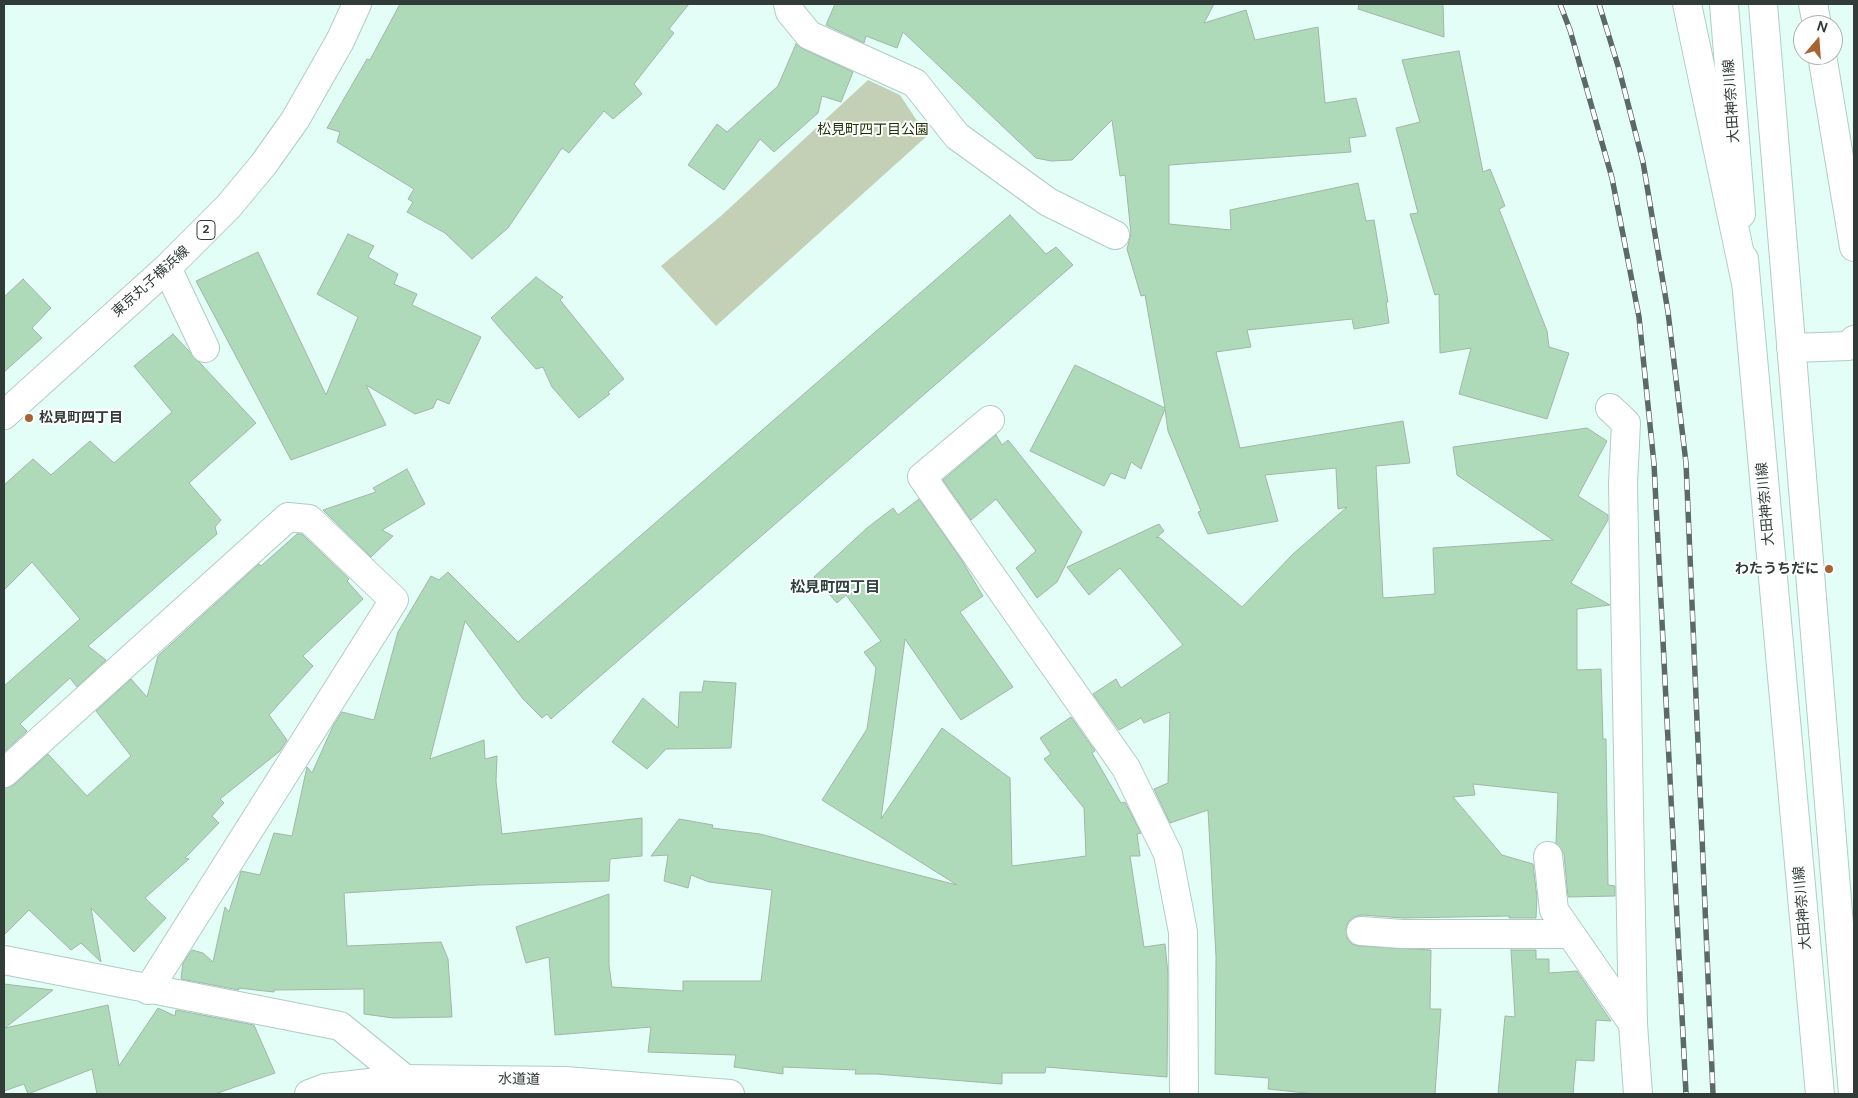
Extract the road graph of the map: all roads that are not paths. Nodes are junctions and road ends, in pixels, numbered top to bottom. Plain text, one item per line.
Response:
1 (357, 4) edge
2 (788, 4) edge
3 (1687, 4) edge
4 (1724, 4) edge
5 (1763, 4) edge
6 (1824, 65) edge
7 (1115, 235) dead end
8 (1854, 247) edge
9 (167, 268) junction
10 (1746, 283) junction
11 (1854, 340) edge
12 (205, 348) dead end
13 (1791, 348) junction
14 (1610, 408) dead end
15 (4, 415) edge
16 (990, 420) dead end
17 (4, 773) edge
18 (1548, 856) dead end
19 (1361, 931) dead end
20 (1570, 934) junction
21 (4, 960) edge
22 (148, 990) junction
23 (1633, 1024) junction
24 (405, 1079) junction
25 (571, 1088) edge
26 (309, 1094) edge
27 (730, 1094) edge
28 (1184, 1094) edge
29 (1638, 1094) edge
30 (1820, 1094) edge
31 (1852, 1094) edge

1 - 9 main road, 東京丸子横浜線 / 2
2 - 7 main road
3 - 10 main road
4 - 10 main road, 大田神奈川線
5 - 13 main road
6 - 8 main road
9 - 12 main road
9 - 15 main road, 東京丸子横浜線 / 2
10 - 30 main road, 大田神奈川線
11 - 13 main road
13 - 31 main road
14 - 23 main road
16 - 28 main road
17 - 22 main road
18 - 20 main road
19 - 20 main road
20 - 23 main road
21 - 22 main road
22 - 24 main road
23 - 29 main road
24 - 25 main road, 水道道
24 - 26 main road, 水道道
25 - 27 main road, 水道道

